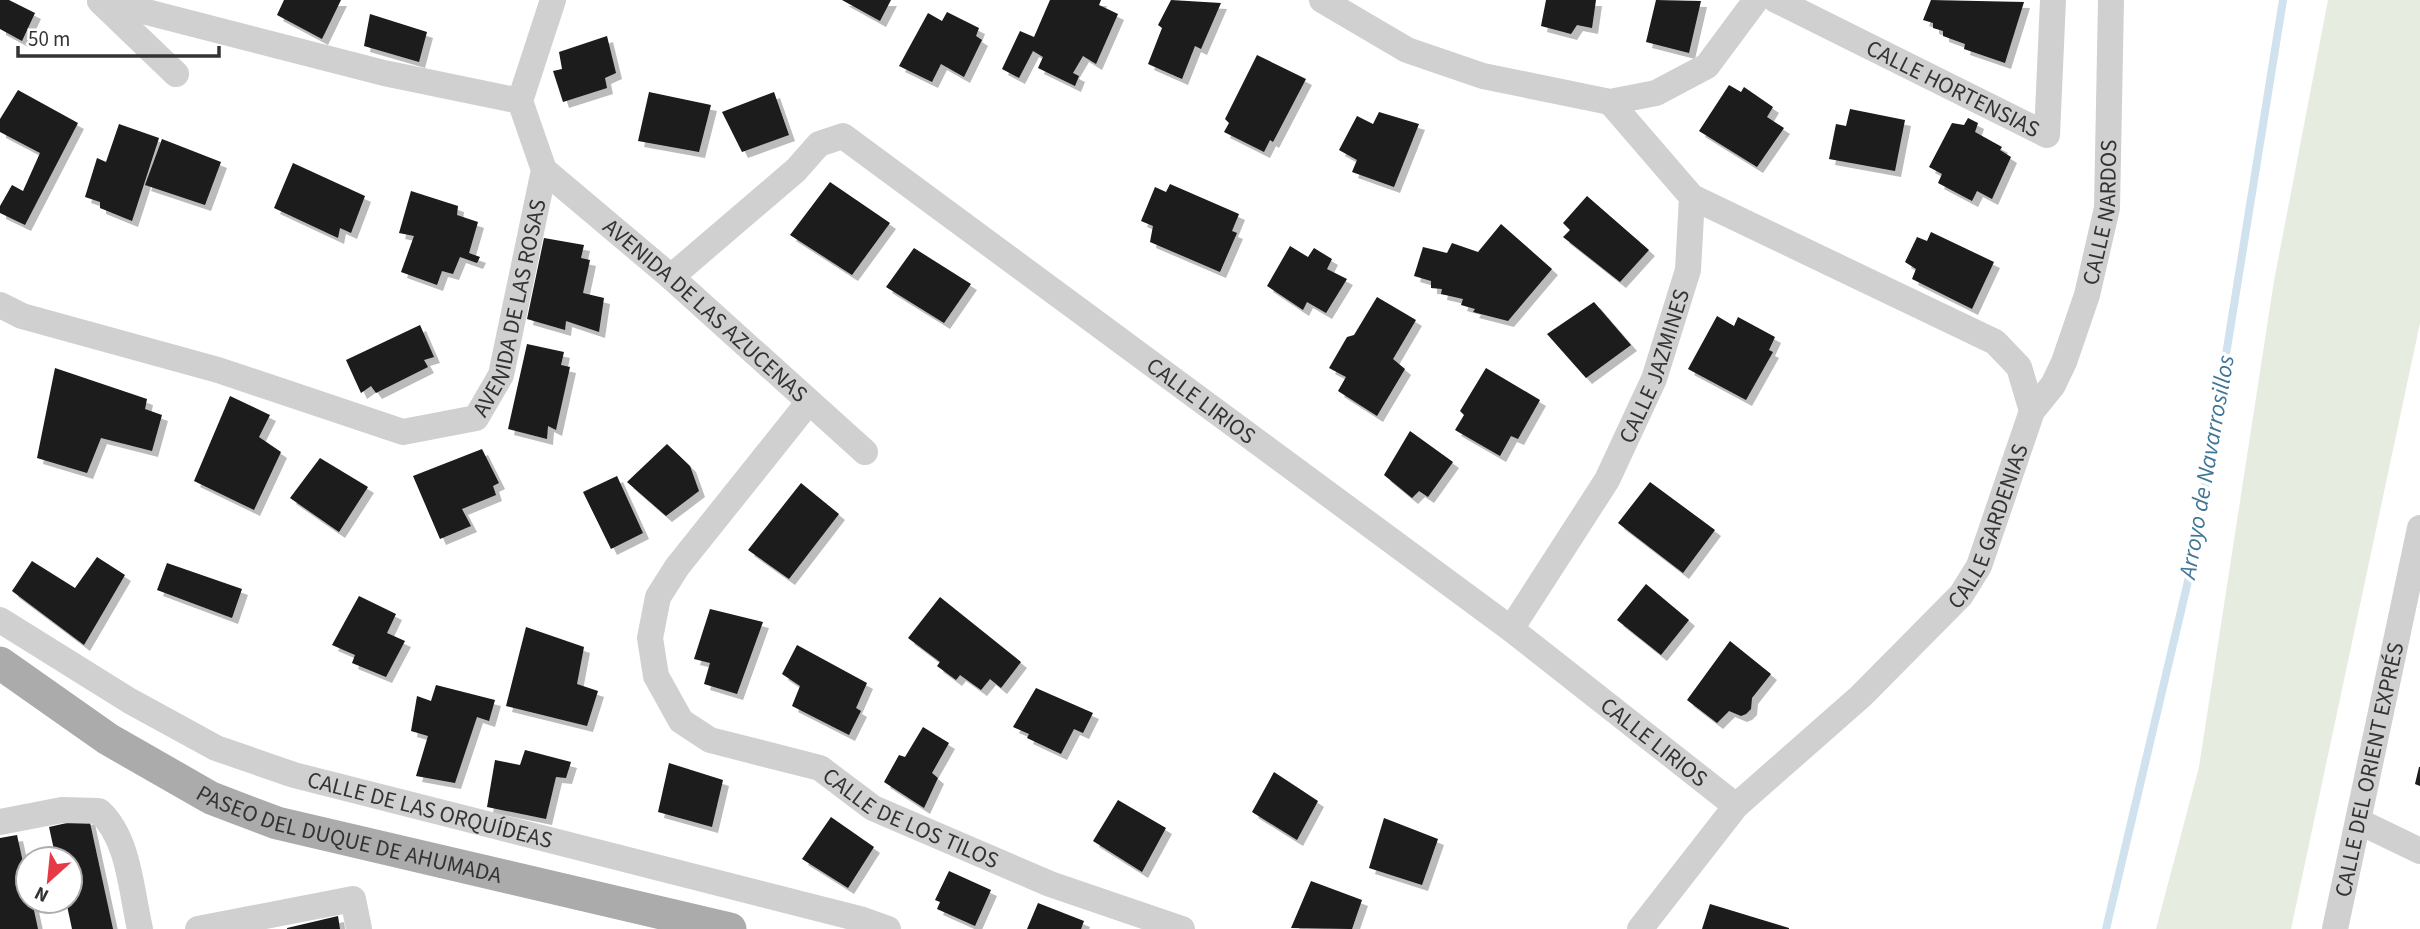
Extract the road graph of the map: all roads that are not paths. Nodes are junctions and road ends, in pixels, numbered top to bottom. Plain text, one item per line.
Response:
1 (100, 0) edge
2 (553, 0) edge
3 (1322, 0) edge
4 (1756, 0) edge
5 (1776, 0) edge
6 (2053, 0) edge
7 (2111, 0) edge
8 (176, 74) dead end
9 (520, 100) junction
10 (1609, 102) junction
11 (544, 170) junction
12 (1692, 197) junction
13 (671, 277) junction
14 (0, 305) edge
15 (808, 403) junction
16 (2032, 411) junction
17 (865, 452) dead end
18 (2420, 528) edge
19 (0, 620) edge
20 (1511, 629) junction
21 (0, 663) edge
22 (1736, 806) junction
23 (2358, 821) junction
24 (0, 822) edge
25 (2420, 851) edge
26 (140, 929) edge
27 (198, 929) edge
28 (359, 929) edge
29 (730, 929) edge
30 (888, 929) edge
31 (1182, 929) edge
32 (1640, 929) edge
33 (2335, 929) edge

1 - 8 street
1 - 9 street
2 - 9 street
3 - 10 street
4 - 10 street
5 - 6 street, CALLE HORTENSIAS
7 - 16 street, CALLE NARDOS
9 - 11 street, AVENIDA DE LAS ROSAS
10 - 12 street
11 - 13 street, AVENIDA DE LAS AZUCENAS
11 - 14 street, AVENIDA DE LAS ROSAS
12 - 16 street, CALLE GARDENIAS
12 - 20 street, CALLE JAZMINES
13 - 15 street, AVENIDA DE LAS AZUCENAS
13 - 20 street, CALLE LIRIOS
15 - 17 street, AVENIDA DE LAS AZUCENAS
15 - 31 street, CALLE DE LOS TILOS
16 - 22 street, CALLE GARDENIAS
18 - 23 street, CALLE DEL ORIENT EXPRÉS
19 - 30 street, CALLE DE LAS ORQUÍDEAS
20 - 22 street, CALLE LIRIOS
21 - 29 main road, PASEO DEL DUQUE DE AHUMADA
22 - 32 street, CALLE GARDENIAS
23 - 25 street
23 - 33 street, CALLE DEL ORIENT EXPRÉS
24 - 26 street
27 - 28 street

